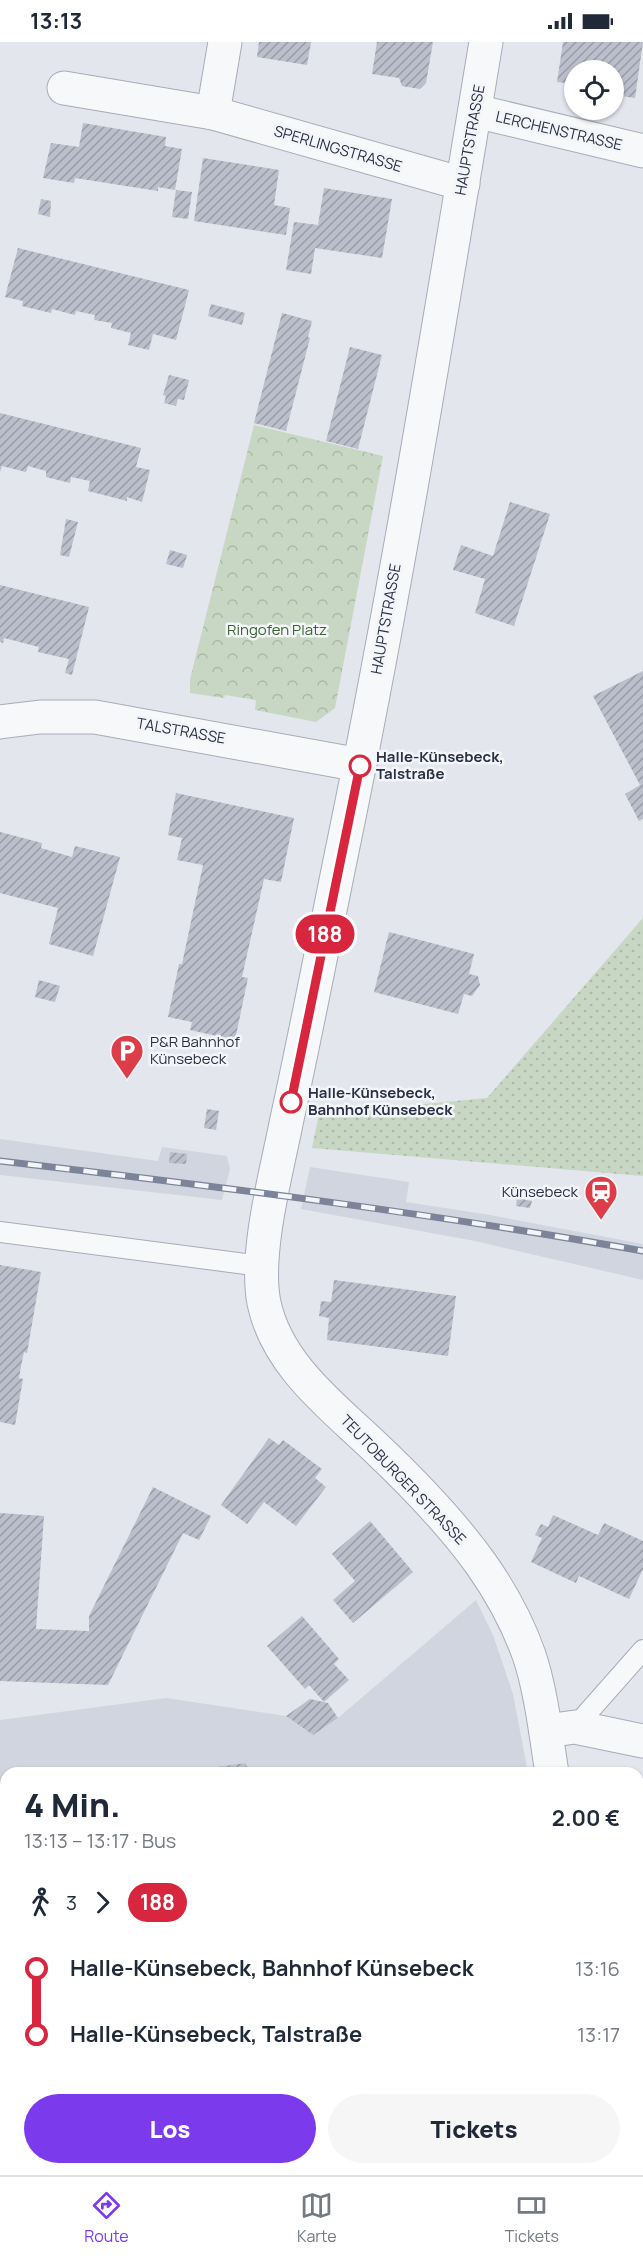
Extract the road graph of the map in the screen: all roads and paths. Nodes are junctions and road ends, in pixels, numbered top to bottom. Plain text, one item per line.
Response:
1 (225, 42) edge
2 (486, 42) edge
3 (64, 88) dead end
4 (475, 111) junction
5 (213, 113) junction
6 (643, 151) edge
7 (463, 184) junction
8 (0, 722) edge
9 (360, 765) junction
10 (273, 1193) joint
11 (0, 1232) edge
12 (261, 1266) junction
13 (643, 1650) edge
14 (560, 1729) junction
15 (643, 1741) edge
16 (553, 1767) edge

1 - 5 street
2 - 4 street, HAUPTSTRASSE
3 - 5 street, SPERLINGSTRASSE
4 - 6 street, LERCHENSTRASSE
4 - 7 street, HAUPTSTRASSE
5 - 7 street, SPERLINGSTRASSE
7 - 9 street, HAUPTSTRASSE
8 - 9 street, TALSTRASSE
9 - 10 street, HAUPTSTRASSE
10 - 12 street, TEUTOBURGER STRASSE
11 - 12 lane
12 - 14 street, TEUTOBURGER STRASSE
13 - 14 lane
14 - 15 street
14 - 16 street, TEUTOBURGER STRASSE

